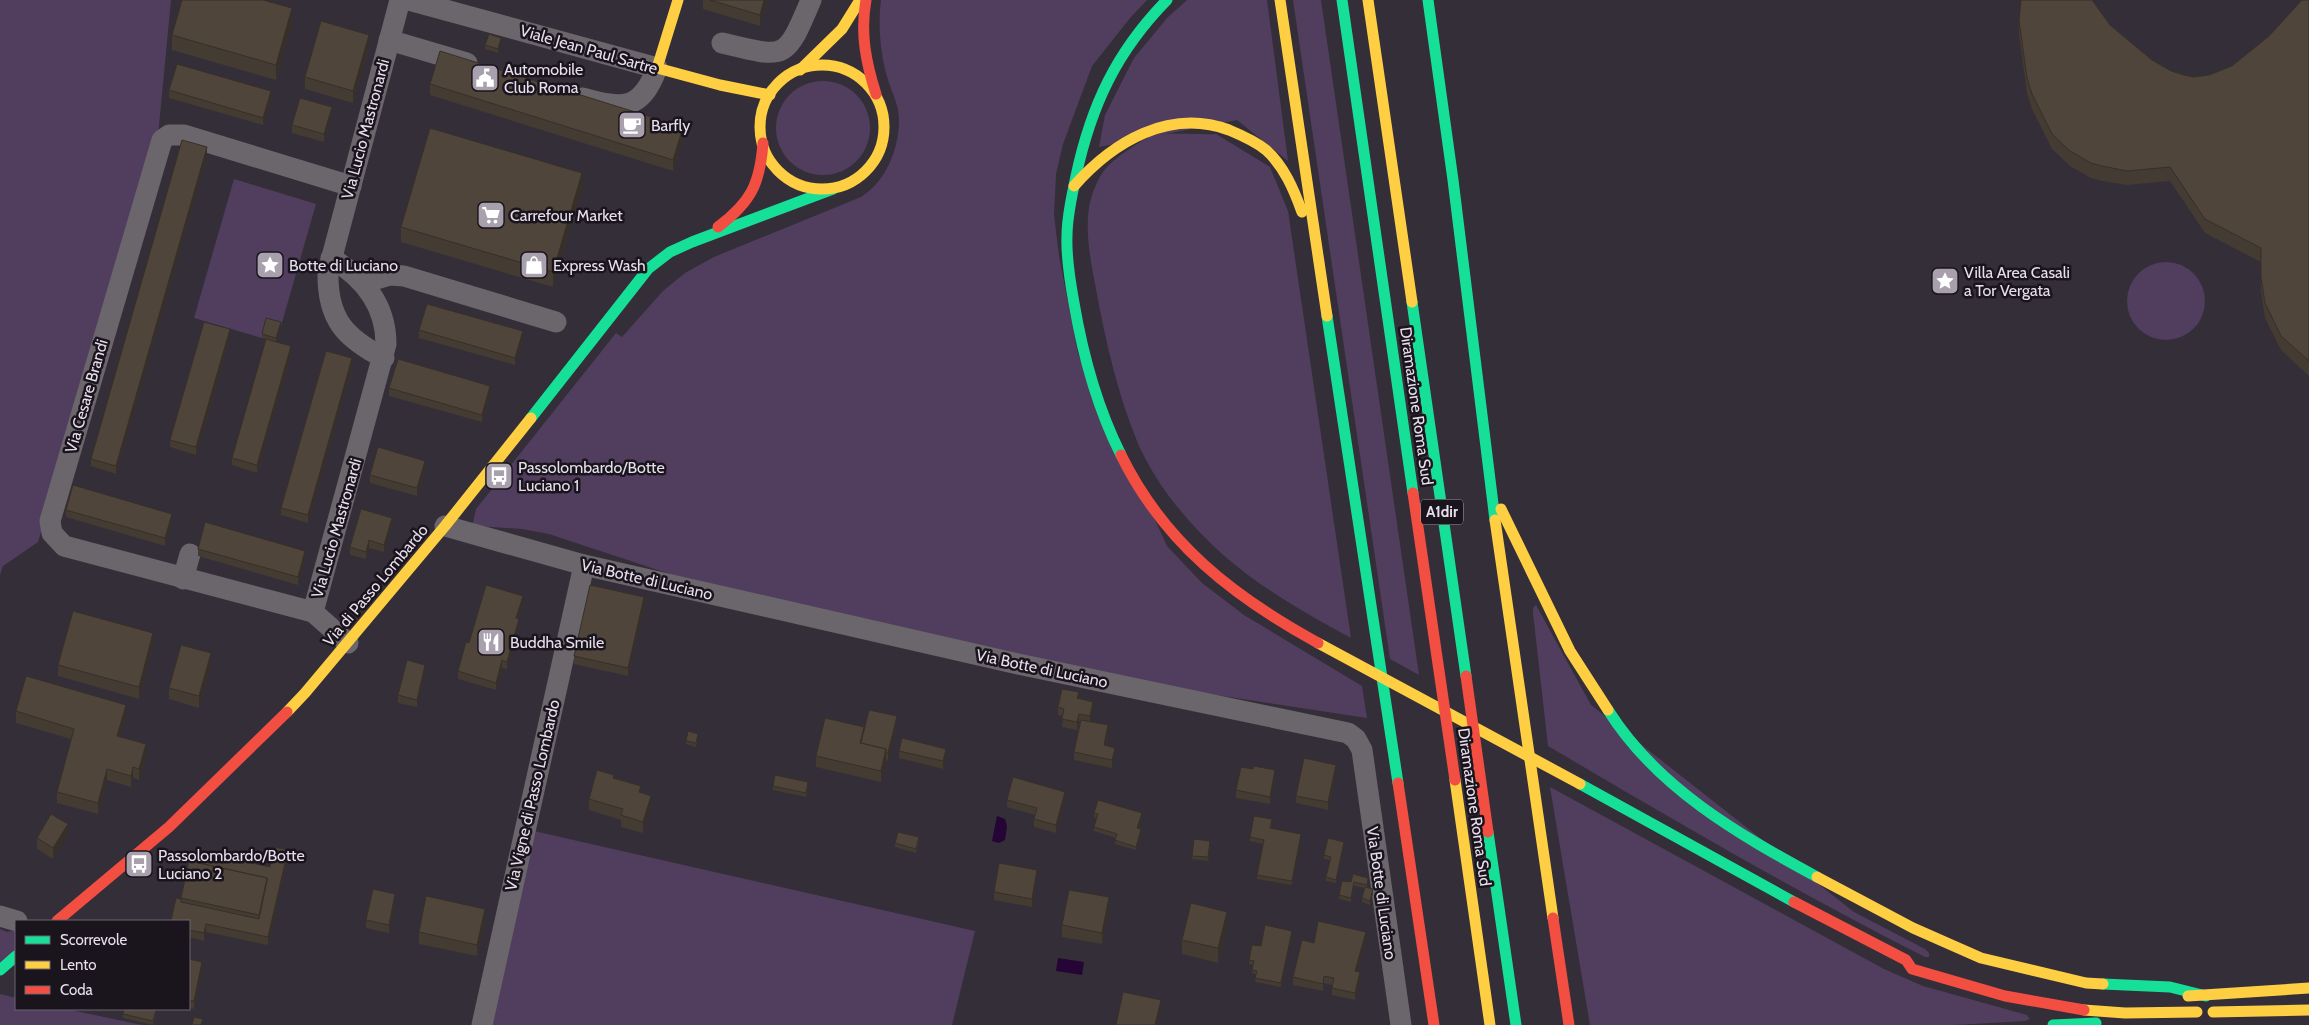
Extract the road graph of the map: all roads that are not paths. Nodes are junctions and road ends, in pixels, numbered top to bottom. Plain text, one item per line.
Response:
1 (400, 0) edge
2 (409, 0) edge
3 (678, 0) edge
4 (811, 0) edge
5 (860, 0) edge
6 (866, 0) edge
7 (1167, 0) edge
8 (1280, 0) edge
9 (1342, 0) edge
10 (1368, 0) edge
11 (1428, 0) edge
12 (389, 40) junction
13 (722, 43) dead end
14 (657, 68) junction
15 (490, 70) edge
16 (800, 70) junction
17 (564, 92) edge
18 (770, 95) junction
19 (878, 100) junction
20 (763, 143) junction
21 (350, 186) junction
22 (1074, 187) junction
23 (833, 188) junction
24 (688, 243) junction
25 (331, 258) junction
26 (1320, 266) junction
27 (363, 283) junction
28 (556, 322) dead end
29 (384, 358) junction
30 (1492, 490) junction
31 (445, 526) junction
32 (190, 554) dead end
33 (584, 565) junction
34 (183, 579) junction
35 (312, 612) junction
36 (348, 643) junction
37 (0, 916) edge
38 (15, 920) edge
39 (58, 920) edge
40 (15, 957) edge
41 (1951, 968) dead end
42 (0, 970) edge
43 (1995, 981) dead end
44 (2309, 988) edge
45 (2206, 996) junction
46 (2149, 998) dead end
47 (2309, 1010) edge
48 (2197, 1012) junction
49 (482, 1025) edge
50 (1401, 1025) edge
51 (1434, 1025) edge
52 (1490, 1025) edge
53 (1516, 1025) edge
54 (1569, 1025) edge
55 (2053, 1025) edge

1 - 12 street, Via Lucio Mastronardi
2 - 14 street, Viale Jean Paul Sartre
3 - 14 main road
4 - 13 street
5 - 16 main road
6 - 19 main road
7 - 22 main road
8 - 26 main road
9 - 52 main road, Diramazione Roma Sud / A1dir
10 - 53 main road, Diramazione Roma Sud / A1dir
11 - 30 main road
12 - 15 street
12 - 21 street, Via Lucio Mastronardi
14 - 17 street
14 - 18 main road, Viale Jean Paul Sartre
16 - 18 main road
16 - 19 main road
18 - 20 main road
19 - 23 main road
20 - 23 main road
20 - 24 main road, Via di Passo Lombardo
21 - 25 street, Via Lucio Mastronardi
21 - 34 street, Via Cesare Brandi
22 - 26 main road
22 - 48 main road
23 - 24 main road, Via di Passo Lombardo
24 - 31 main road, Via di Passo Lombardo
25 - 27 street, Via Lucio Mastronardi
25 - 29 street, Via Lucio Mastronardi
26 - 51 main road
27 - 28 street
27 - 29 street, Via Lucio Mastronardi
29 - 35 street, Via Lucio Mastronardi
30 - 45 main road
30 - 54 main road
31 - 33 street, Via Botte di Luciano
31 - 36 main road, Via di Passo Lombardo
32 - 34 street
33 - 49 street, Via Vigne di Passo Lombardo
33 - 50 street, Via Botte di Luciano
34 - 35 street, Via Cesare Brandi
35 - 36 street, Via Cesare Brandi
36 - 39 main road, Via di Passo Lombardo
37 - 38 street
40 - 42 main road
41 - 43 main road
44 - 45 main road
45 - 46 main road
47 - 48 main road
48 - 55 main road

